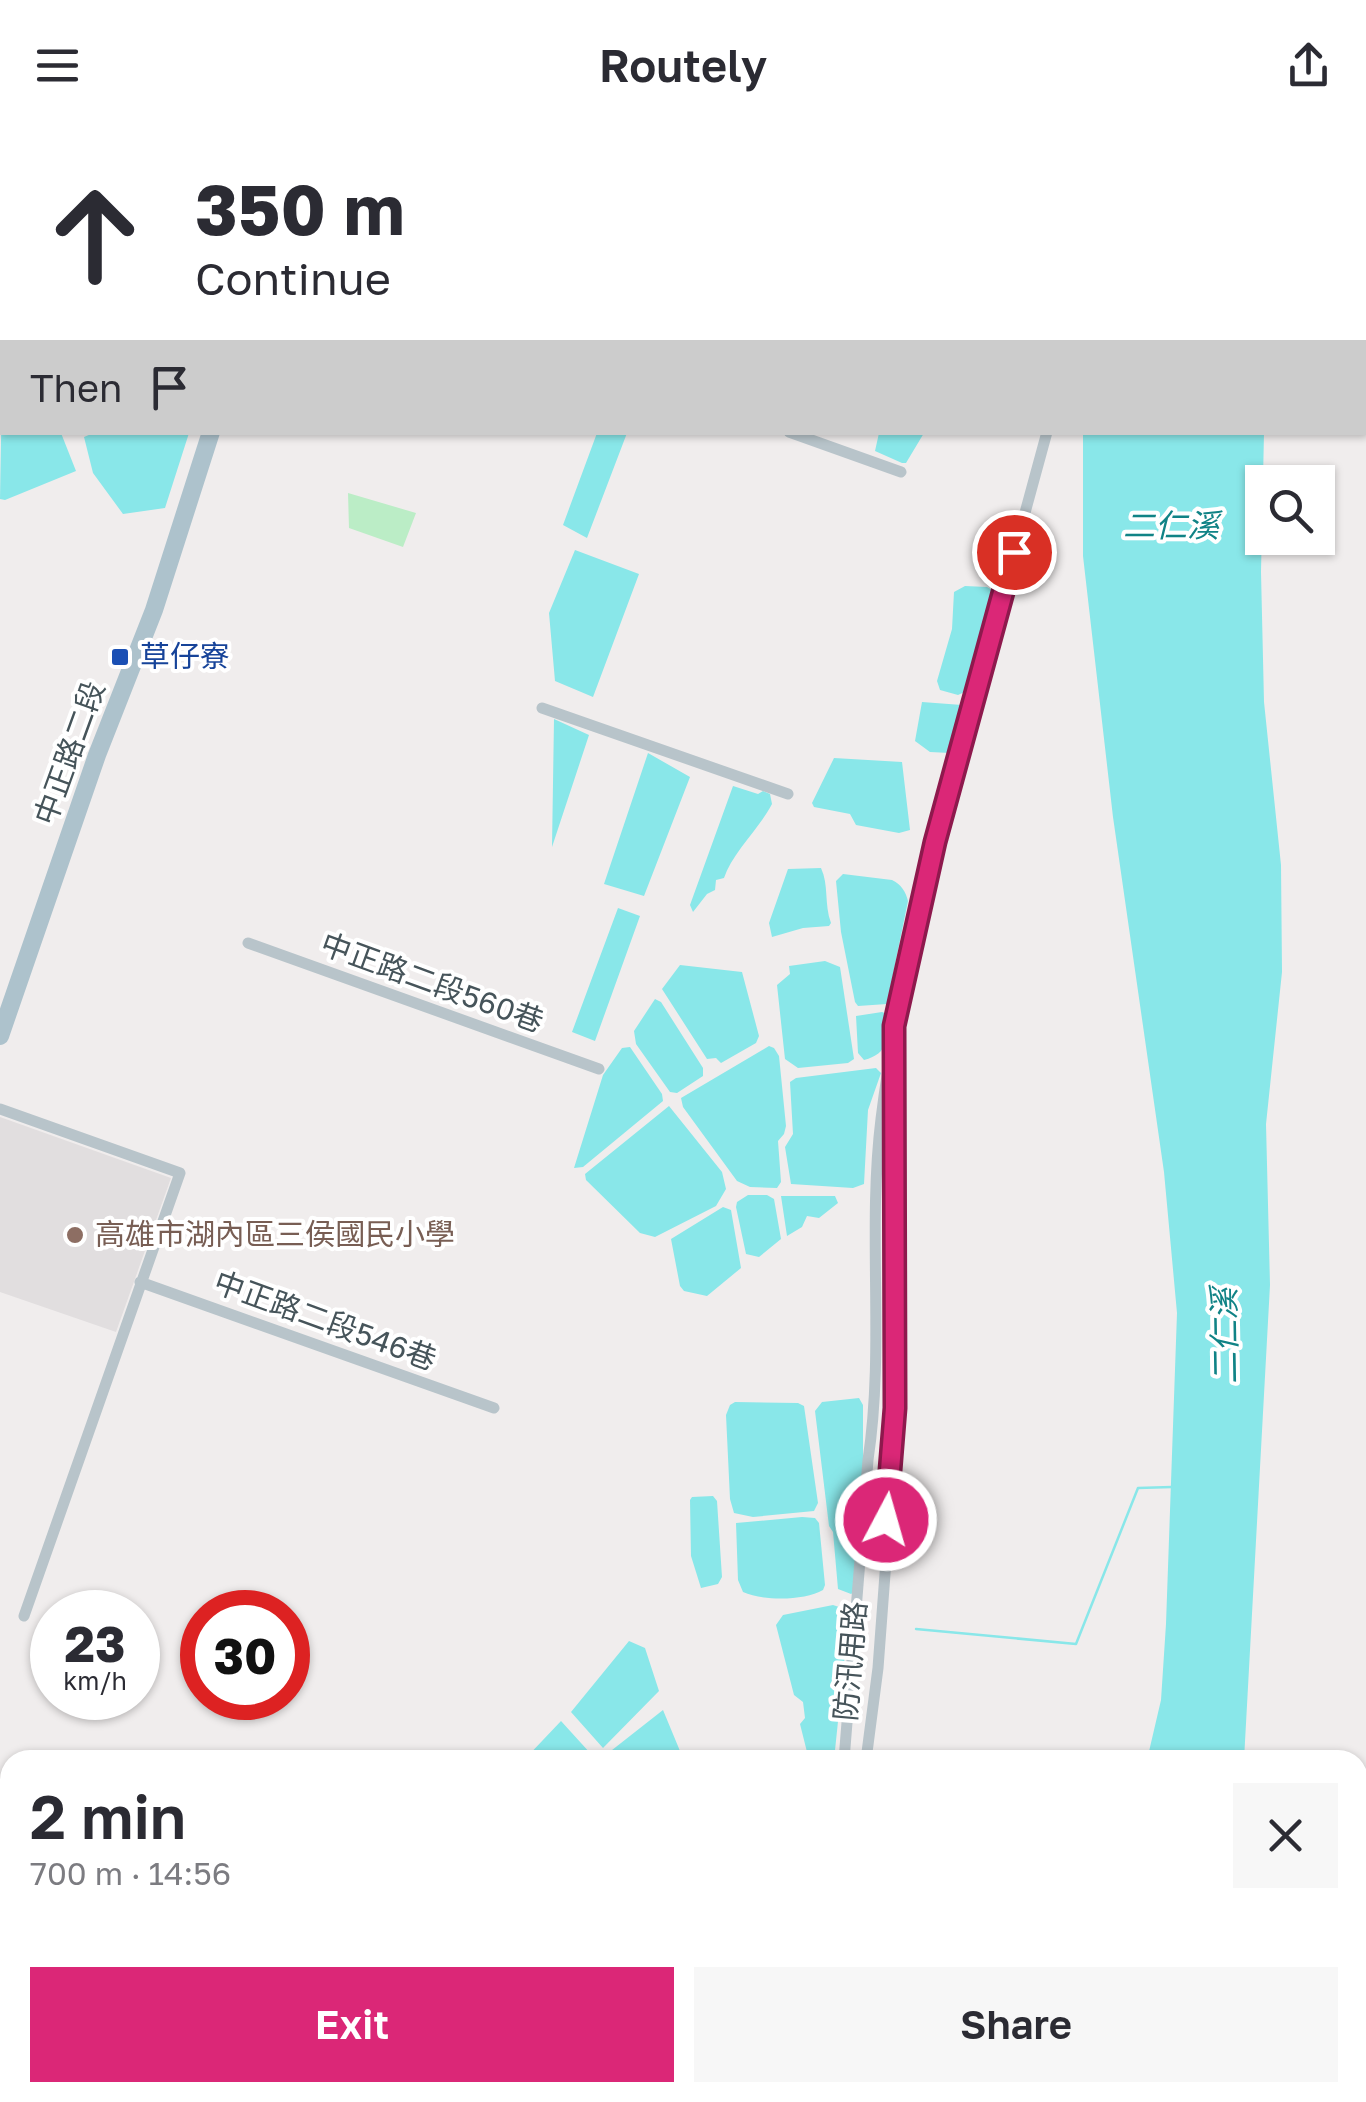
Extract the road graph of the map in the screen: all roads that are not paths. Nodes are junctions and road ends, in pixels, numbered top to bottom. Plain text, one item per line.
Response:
1 (210, 435) edge
2 (797, 435) edge
3 (1046, 435) edge
4 (901, 472) dead end
5 (542, 708) dead end
6 (788, 794) dead end
7 (248, 944) dead end
8 (894, 1026) junction
9 (0, 1036) edge
10 (599, 1069) dead end
11 (0, 1109) edge
12 (140, 1282) junction
13 (494, 1408) dead end
14 (24, 1616) dead end
15 (845, 1750) edge
16 (867, 1750) edge

1 - 9 main road, 中正路二段
2 - 4 street
3 - 8 street
5 - 6 street
7 - 10 street, 中正路二段560巷
8 - 15 street
8 - 16 street, 防汛用路
11 - 12 street
12 - 13 street, 中正路二段546巷
12 - 14 street

